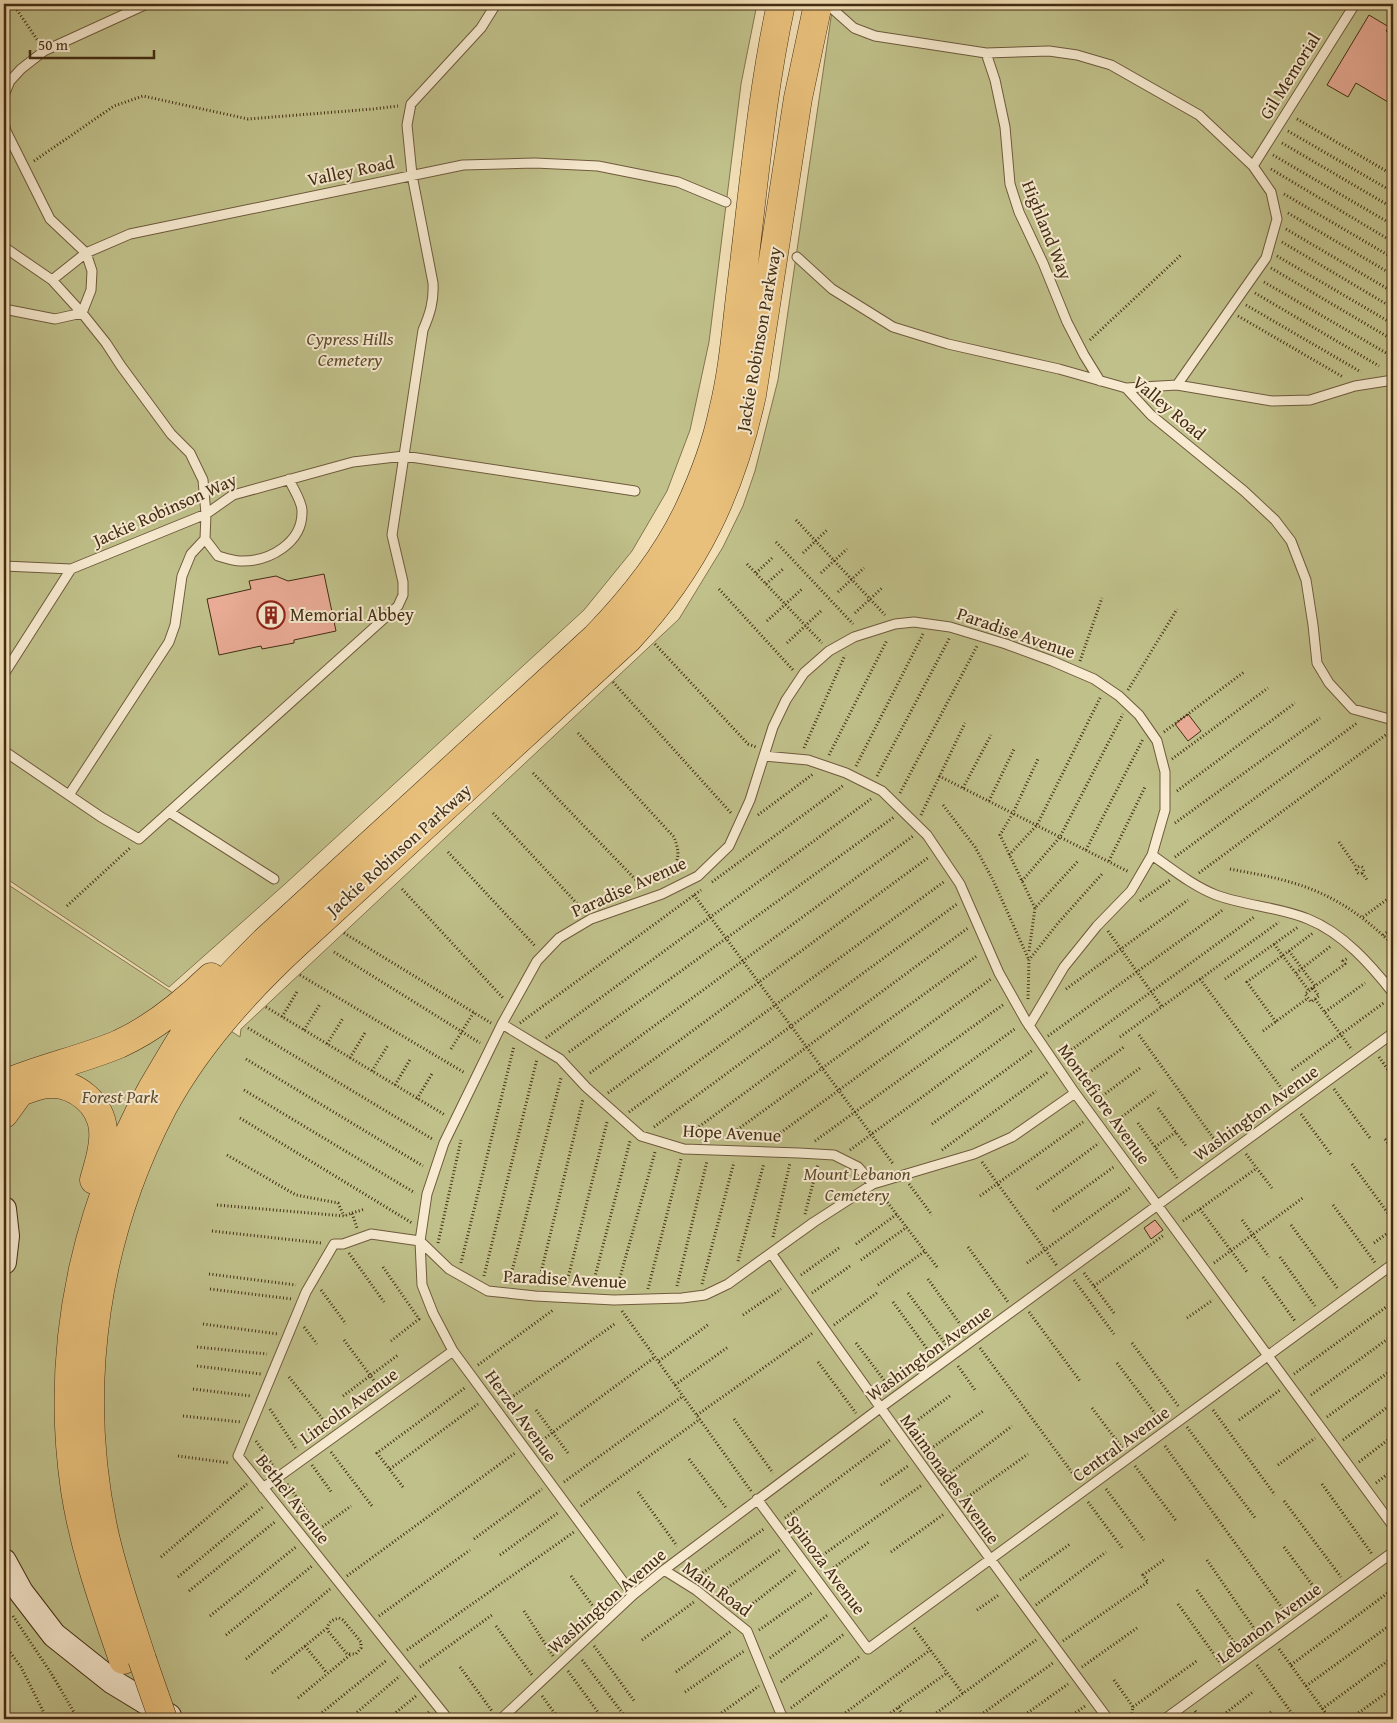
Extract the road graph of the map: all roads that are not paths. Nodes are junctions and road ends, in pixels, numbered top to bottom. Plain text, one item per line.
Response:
1 (147, 4) edge
2 (496, 4) edge
3 (781, 4) edge
4 (1355, 4) edge
5 (820, 6) edge
6 (986, 53) junction
7 (4, 95) edge
8 (4, 122) edge
9 (1255, 163) junction
10 (412, 176) junction
11 (726, 202) dead end
12 (4, 247) edge
13 (86, 253) junction
14 (797, 258) dead end
15 (52, 280) junction
16 (4, 309) edge
17 (82, 313) junction
18 (1393, 380) edge
19 (1100, 381) junction
20 (1177, 384) junction
21 (1126, 388) junction
22 (404, 456) junction
23 (289, 479) junction
24 (636, 491) dead end
25 (206, 514) junction
26 (205, 539) junction
27 (4, 566) edge
28 (71, 569) junction
29 (4, 674) edge
30 (1393, 720) edge
31 (4, 751) edge
32 (765, 753) junction
33 (69, 795) junction
34 (169, 812) junction
35 (1152, 855) junction
36 (274, 879) dead end
37 (289, 920) junction
38 (1393, 994) edge
39 (1027, 1024) junction
40 (501, 1026) junction
41 (1393, 1033) edge
42 (4, 1063) edge
43 (48, 1067) junction
44 (1072, 1089) junction
45 (9, 1092) edge
46 (4, 1114) edge
47 (873, 1184) junction
48 (1158, 1205) junction
49 (4, 1209) edge
50 (420, 1241) junction
51 (88, 1247) junction
52 (770, 1254) junction
53 (4, 1262) edge
54 (1393, 1264) edge
55 (453, 1351) junction
56 (1268, 1357) junction
57 (880, 1408) junction
58 (263, 1488) junction
59 (757, 1499) junction
60 (1393, 1526) edge
61 (1393, 1552) edge
62 (4, 1561) edge
63 (990, 1561) junction
64 (664, 1570) junction
65 (633, 1595) junction
66 (868, 1649) joint
67 (133, 1659) junction
68 (785, 1715) edge
69 (144, 1719) edge
70 (163, 1719) edge
71 (174, 1719) edge
72 (448, 1719) edge
73 (501, 1719) edge
74 (1108, 1719) edge
75 (1165, 1719) edge

1 - 7 lane
2 - 10 lane
3 - 37 highway, Jackie Robinson Parkway
4 - 9 lane, Gil Memorial
5 - 6 lane
5 - 67 highway, Jackie Robinson Parkway
6 - 9 lane
6 - 19 lane, Highland Way
8 - 13 lane
9 - 20 lane
10 - 11 lane, Valley Road
10 - 13 lane, Valley Road
10 - 22 lane
12 - 15 lane
13 - 15 lane, Valley Road
13 - 17 lane
14 - 19 lane, Valley Road
15 - 17 lane
16 - 17 lane
17 - 25 lane
18 - 20 lane
19 - 21 lane, Valley Road
20 - 21 lane
21 - 30 lane, Valley Road
22 - 23 lane, Jackie Robinson Way
22 - 24 lane, Jackie Robinson Way
22 - 34 lane
23 - 25 lane, Jackie Robinson Way
23 - 26 lane
25 - 26 lane
25 - 28 lane, Jackie Robinson Way
26 - 33 lane
27 - 28 lane, Jackie Robinson Way
28 - 29 lane
31 - 33 lane
32 - 35 lane, Paradise Avenue
32 - 39 lane, Montefiore Avenue
32 - 40 lane, Paradise Avenue
33 - 34 lane
34 - 36 lane
35 - 38 lane
35 - 39 lane, Paradise Avenue
37 - 43 highway
37 - 51 highway, Jackie Robinson Parkway
39 - 44 lane, Montefiore Avenue
40 - 47 lane, Hope Avenue
40 - 50 lane, Paradise Avenue
41 - 48 lane, Washington Avenue
42 - 43 highway
43 - 45 highway
44 - 47 lane, Paradise Avenue
44 - 48 lane, Montefiore Avenue
45 - 46 highway
45 - 51 highway
47 - 52 lane, Paradise Avenue
48 - 56 lane, Montefiore Avenue
48 - 57 lane, Washington Avenue
49 - 53 street
50 - 52 lane, Paradise Avenue
50 - 55 lane, Herzel Avenue
50 - 58 lane, Bethel Avenue
51 - 67 highway, Jackie Robinson Parkway
52 - 57 lane, Maimonades Avenue
54 - 56 lane, Central Avenue
55 - 58 lane, Lincoln Avenue
55 - 65 lane, Herzel Avenue
56 - 60 lane, Montefiore Avenue
56 - 63 lane, Central Avenue
57 - 59 lane, Washington Avenue
57 - 63 lane, Maimonades Avenue
58 - 72 lane, Bethel Avenue
59 - 64 lane, Washington Avenue
59 - 66 lane, Spinoza Avenue
61 - 75 lane, Lebanon Avenue
62 - 71 street
63 - 66 lane, Central Avenue
63 - 74 lane, Maimonades Avenue
64 - 65 lane, Washington Avenue
64 - 68 lane, Main Road
65 - 73 lane, Washington Avenue
67 - 69 highway, Jackie Robinson Parkway
67 - 70 highway, Jackie Robinson Parkway, bridge

